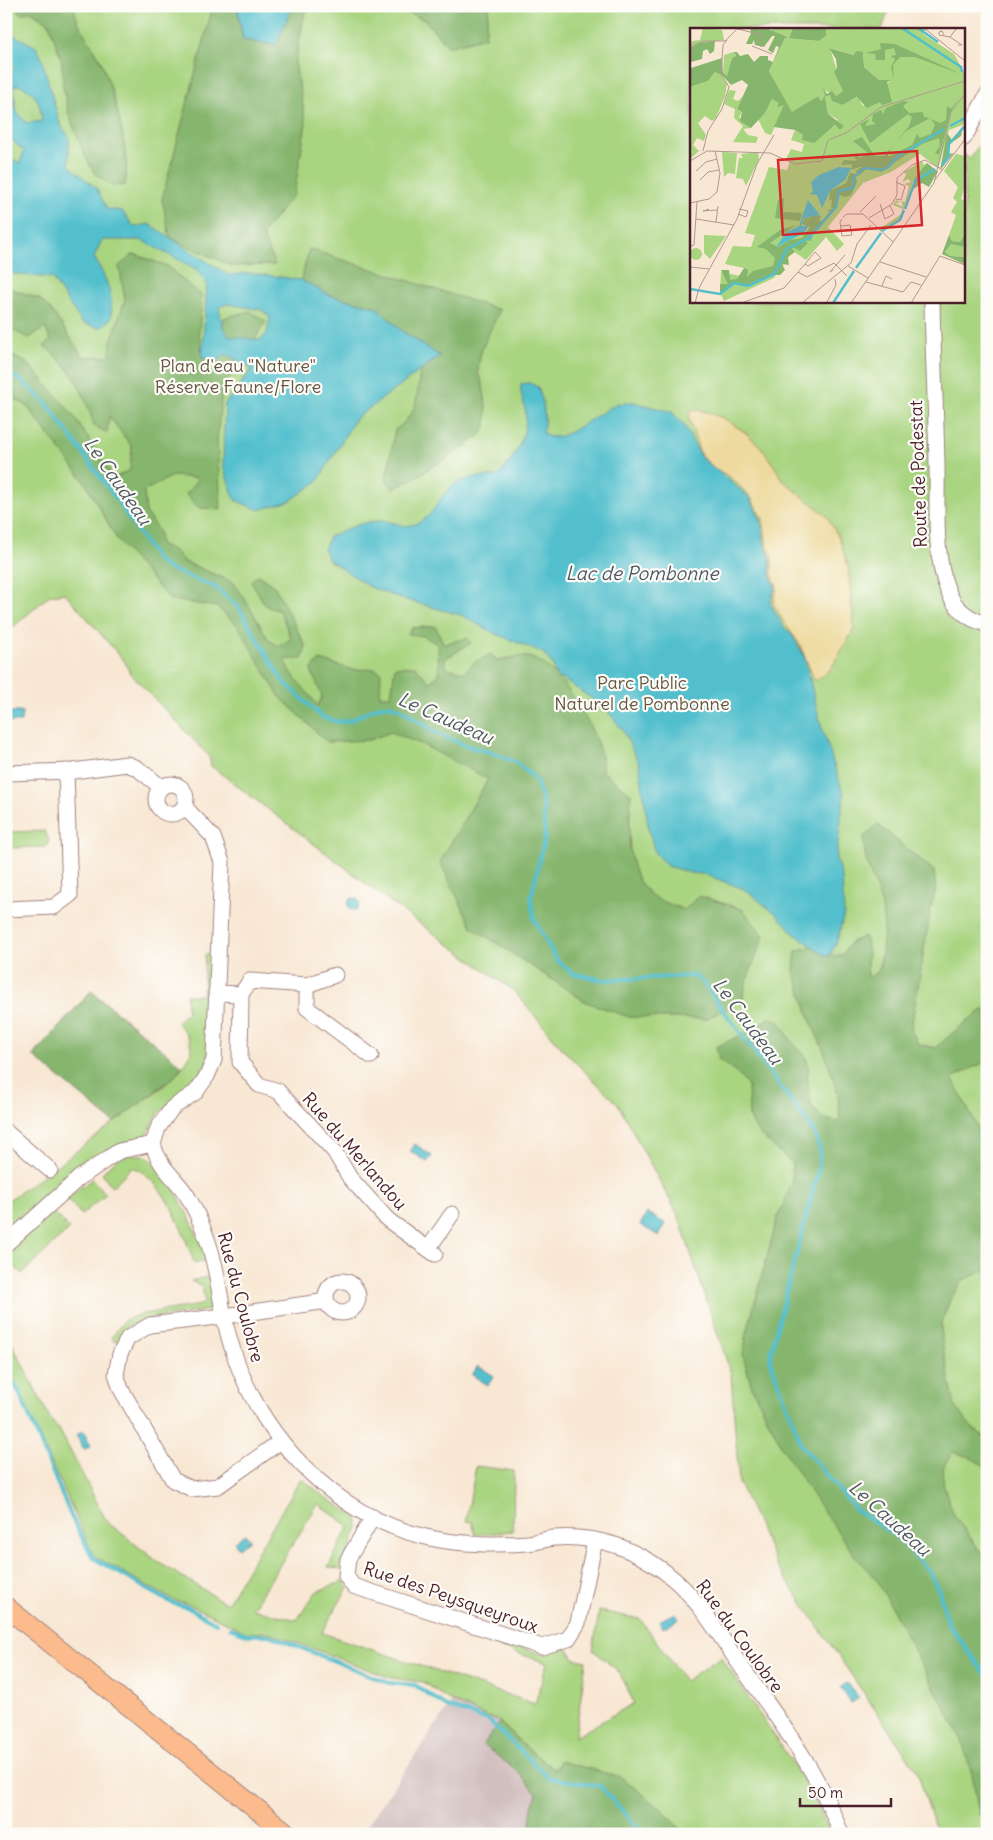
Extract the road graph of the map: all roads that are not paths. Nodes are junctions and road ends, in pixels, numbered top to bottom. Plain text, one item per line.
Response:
1 (987, 95) edge
2 (966, 134) edge
3 (932, 302) edge
4 (987, 624) edge
5 (66, 771) junction
6 (6, 773) edge
7 (161, 787) junction
8 (184, 806) junction
9 (6, 909) edge
10 (334, 975) dead end
11 (308, 984) junction
12 (216, 993) junction
13 (241, 994) junction
14 (371, 1056) dead end
15 (6, 1132) edge
16 (153, 1144) junction
17 (50, 1170) dead end
18 (452, 1214) dead end
19 (6, 1244) edge
20 (327, 1300) dead end
21 (225, 1316) junction
22 (281, 1441) junction
23 (374, 1517) junction
24 (595, 1540) junction
25 (6, 1607) edge
26 (288, 1834) edge
27 (841, 1834) edge

1 - 2 street
3 - 4 street, Route de Podestat
5 - 6 street
5 - 7 street
5 - 9 street
7 - 8 street
7 - 8 street
8 - 12 street
10 - 11 street
11 - 13 street
11 - 14 street
12 - 13 street
12 - 16 street
13 - 18 street, Rue du Merlandou
15 - 17 street
16 - 19 street
16 - 21 street, Rue du Coulobre
20 - 21 street
21 - 22 street, Rue du Coulobre
21 - 22 street
22 - 23 street, Rue du Coulobre
23 - 24 street, Rue du Coulobre
23 - 24 street, Rue des Peysqueyroux
24 - 27 street, Rue du Coulobre
25 - 26 main road

